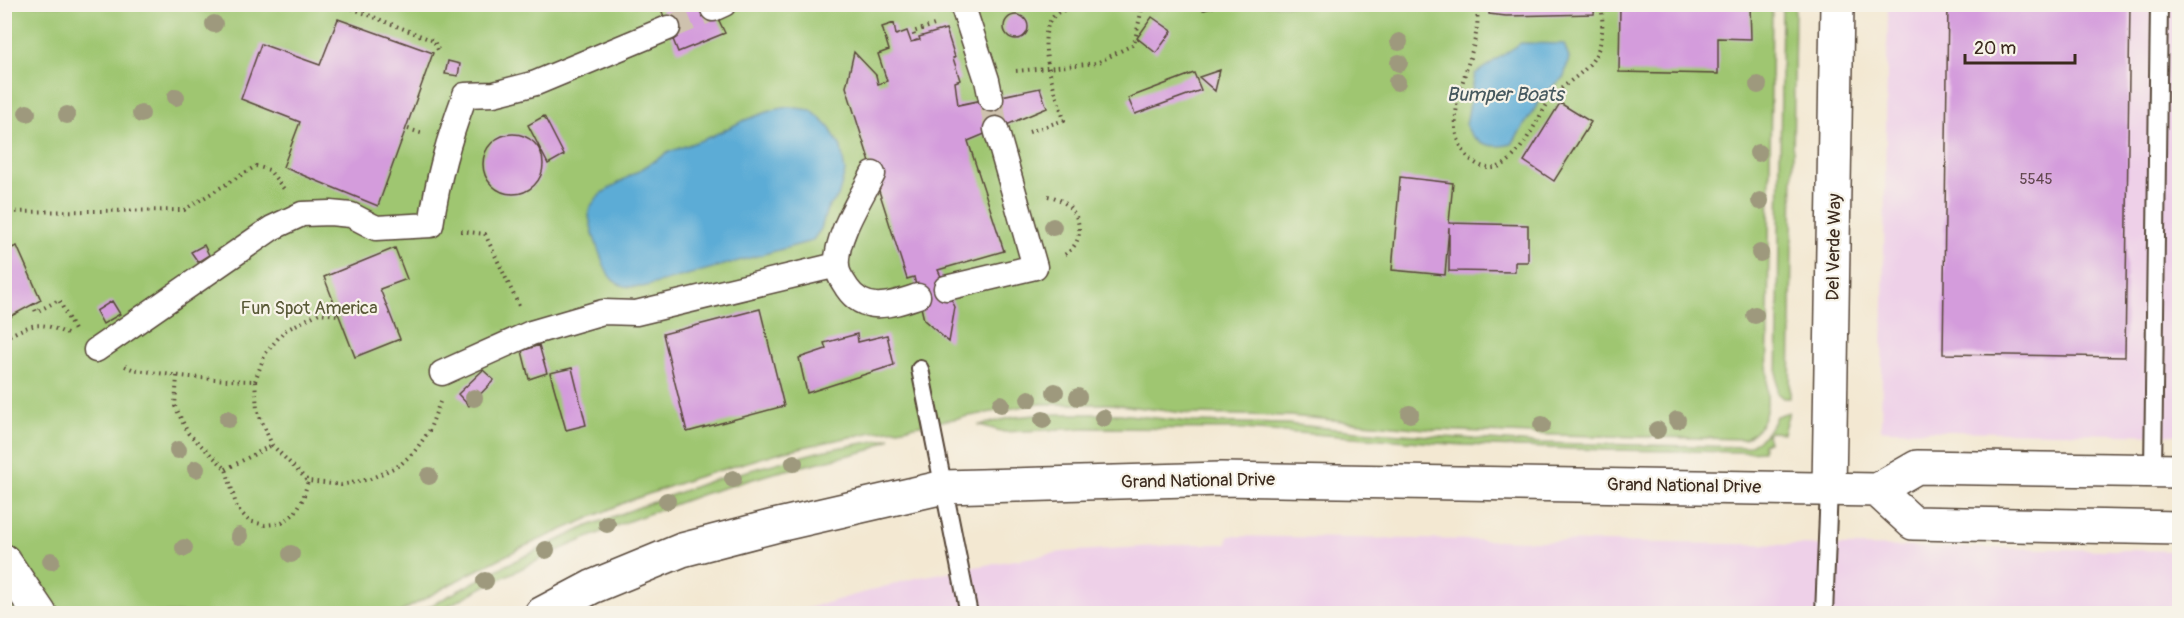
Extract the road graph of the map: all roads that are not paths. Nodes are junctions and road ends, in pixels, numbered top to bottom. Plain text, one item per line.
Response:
1 (962, 4) edge
2 (1837, 4) edge
3 (2159, 4) edge
4 (668, 28) tunnel mouth
5 (989, 89) tunnel mouth
6 (998, 135) tunnel mouth
7 (873, 174) dead end
8 (837, 265) junction
9 (946, 288) dead end
10 (918, 296) dead end
11 (96, 350) road end
12 (920, 369) dead end
13 (442, 373) road end
14 (2166, 471) edge
15 (944, 488) junction
16 (1829, 489) junction
17 (1877, 490) junction
18 (2180, 528) edge
19 (4, 561) edge
20 (40, 614) edge
21 (541, 614) edge
22 (969, 614) edge
23 (1824, 614) edge

1 - 5 street
2 - 16 street, Del Verde Way
3 - 14 lane
4 - 11 street
6 - 9 street
7 - 8 street
8 - 10 street
8 - 13 street
12 - 15 lane
14 - 17 street
15 - 16 street, Grand National Drive
15 - 21 street, Grand National Drive
15 - 22 lane
16 - 17 street, Grand National Drive
16 - 23 lane
17 - 18 street
19 - 20 street

